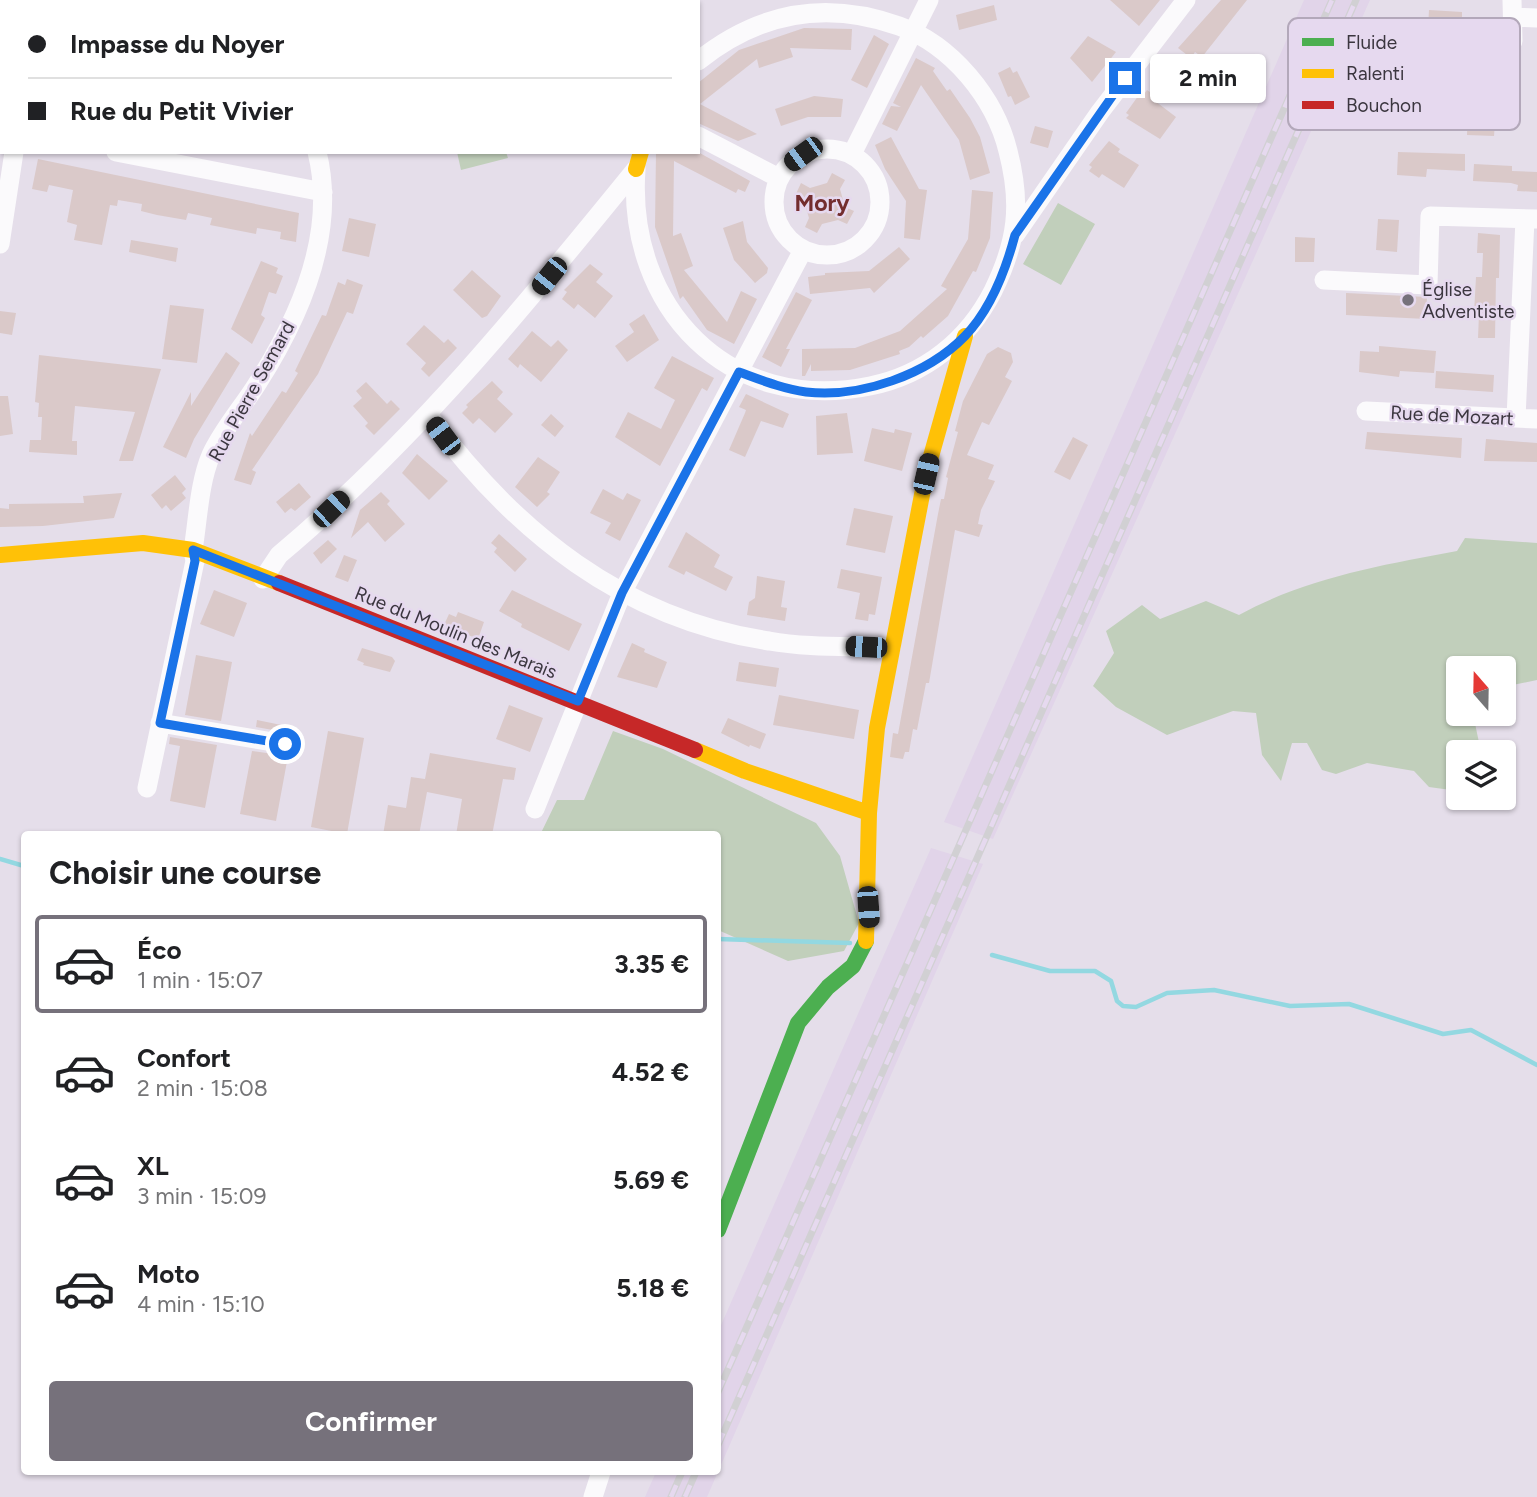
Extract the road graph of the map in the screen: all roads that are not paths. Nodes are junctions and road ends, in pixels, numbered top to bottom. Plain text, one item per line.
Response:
1 (929, 0) edge
2 (1186, 0) edge
3 (826, 6) edge
4 (1512, 9) edge
5 (1537, 18) edge
6 (913, 31) junction
7 (700, 60) edge
8 (700, 137) edge
9 (14, 154) edge
10 (126, 154) edge
11 (317, 154) edge
12 (852, 154) junction
13 (638, 161) edge
14 (779, 178) junction
15 (323, 192) junction
16 (1531, 219) edge
17 (1015, 235) junction
18 (0, 244) edge
19 (803, 250) junction
20 (1324, 280) dead end
21 (964, 337) junction
22 (739, 372) junction
23 (1366, 411) dead end
24 (429, 416) junction
25 (1516, 418) junction
26 (1537, 419) edge
27 (193, 550) junction
28 (0, 555) edge
29 (263, 579) junction
30 (622, 593) junction
31 (891, 648) junction
32 (578, 701) junction
33 (160, 723) junction
34 (285, 744) dead end
35 (147, 788) dead end
36 (534, 809) dead end
37 (869, 813) junction
38 (721, 1222) edge
39 (600, 1475) edge
40 (593, 1497) edge

1 - 6 street
2 - 17 street
3 - 6 street
3 - 7 street
4 - 5 street
6 - 12 street
6 - 17 street
8 - 14 street
9 - 18 street
10 - 15 street
11 - 15 street, Rue Pierre Semard
12 - 14 street
12 - 19 street
13 - 22 street
13 - 24 street
14 - 19 street
15 - 27 street, Rue Pierre Semard
16 - 20 street
16 - 25 street
17 - 21 street
19 - 22 street
21 - 22 street
21 - 31 street
22 - 30 street
23 - 25 street, Rue de Mozart
24 - 29 street
24 - 30 street
25 - 26 street, Rue de Mozart
27 - 28 street, Rue du Moulin des Marais
27 - 29 street, Rue du Moulin des Marais
27 - 33 street, Rue Pierre Semard
29 - 32 street, Rue du Moulin des Marais
30 - 31 street
30 - 32 street
31 - 37 street
32 - 36 street
32 - 37 street, Rue du Moulin des Marais
33 - 34 street
33 - 35 street, Rue Pierre Semard
37 - 38 street
39 - 40 street

